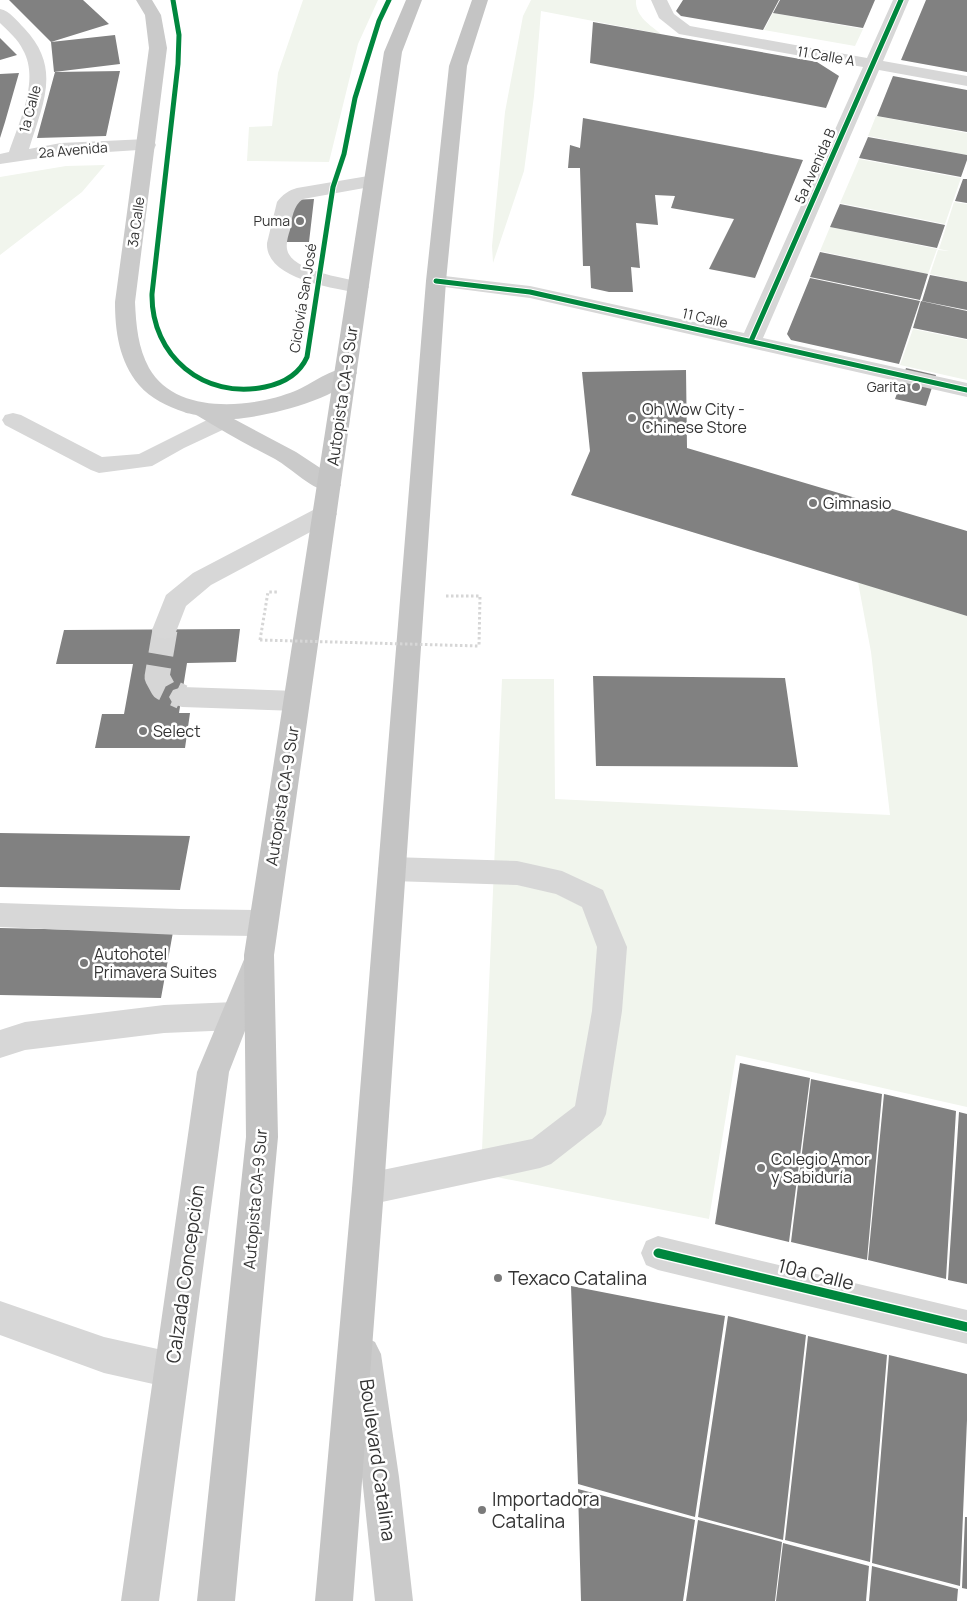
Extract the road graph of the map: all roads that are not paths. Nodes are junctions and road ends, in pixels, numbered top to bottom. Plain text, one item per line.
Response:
1 (144, 0) edge
2 (414, 0) edge
3 (480, 0) edge
4 (659, 0) edge
5 (901, 0) edge
6 (0, 14) edge
7 (874, 65) junction
8 (967, 81) edge
9 (147, 145) junction
10 (8, 158) edge
11 (374, 181) junction
12 (436, 281) junction
13 (358, 287) junction
14 (750, 341) junction
15 (346, 373) junction
16 (967, 390) edge
17 (200, 409) junction
18 (13, 420) dead end
19 (223, 421) junction
20 (329, 485) junction
21 (325, 514) junction
22 (165, 630) tunnel mouth
23 (182, 697) tunnel mouth
24 (297, 701) junction
25 (392, 869) junction
26 (0, 915) edge
27 (261, 939) junction
28 (235, 1016) junction
29 (0, 1044) edge
30 (368, 1189) junction
31 (658, 1253) dead end
32 (0, 1318) edge
33 (358, 1319) junction
34 (967, 1327) edge
35 (171, 1370) junction
36 (140, 1601) edge
37 (216, 1601) edge
38 (334, 1601) edge
39 (394, 1601) edge

1 - 9 main road, 3a Calle
2 - 11 highway, Autopista CA-9 Sur
3 - 12 highway
4 - 7 street, 11 Calle A
5 - 7 street, 5a Avenida B
6 - 10 street, 1a Calle
7 - 8 street, 11 Calle A
7 - 14 street, 5a Avenida B
9 - 10 street, 2a Avenida
9 - 17 main road, 3a Calle
11 - 13 highway, Autopista CA-9 Sur
11 - 13 street
12 - 14 street, 11 Calle
12 - 25 highway
13 - 15 highway, Autopista CA-9 Sur
14 - 16 street, 11 Calle
15 - 17 main road, 3a Calle
15 - 20 highway, Autopista CA-9 Sur
17 - 19 main road, 3a Calle
18 - 19 street
19 - 20 main road, 3a Calle
20 - 21 highway, Autopista CA-9 Sur
21 - 22 street
21 - 24 highway, Autopista CA-9 Sur
23 - 24 street
24 - 27 highway, Autopista CA-9 Sur
25 - 30 highway
25 - 30 street
26 - 27 street
27 - 28 main road, Calzada Concepción
27 - 37 highway, Autopista CA-9 Sur
28 - 29 street
28 - 35 main road, Calzada Concepción
30 - 33 highway
31 - 34 street, 10a Calle
32 - 35 street
33 - 38 highway
33 - 39 main road, Boulevard Catalina
35 - 36 main road, Calzada Concepción

